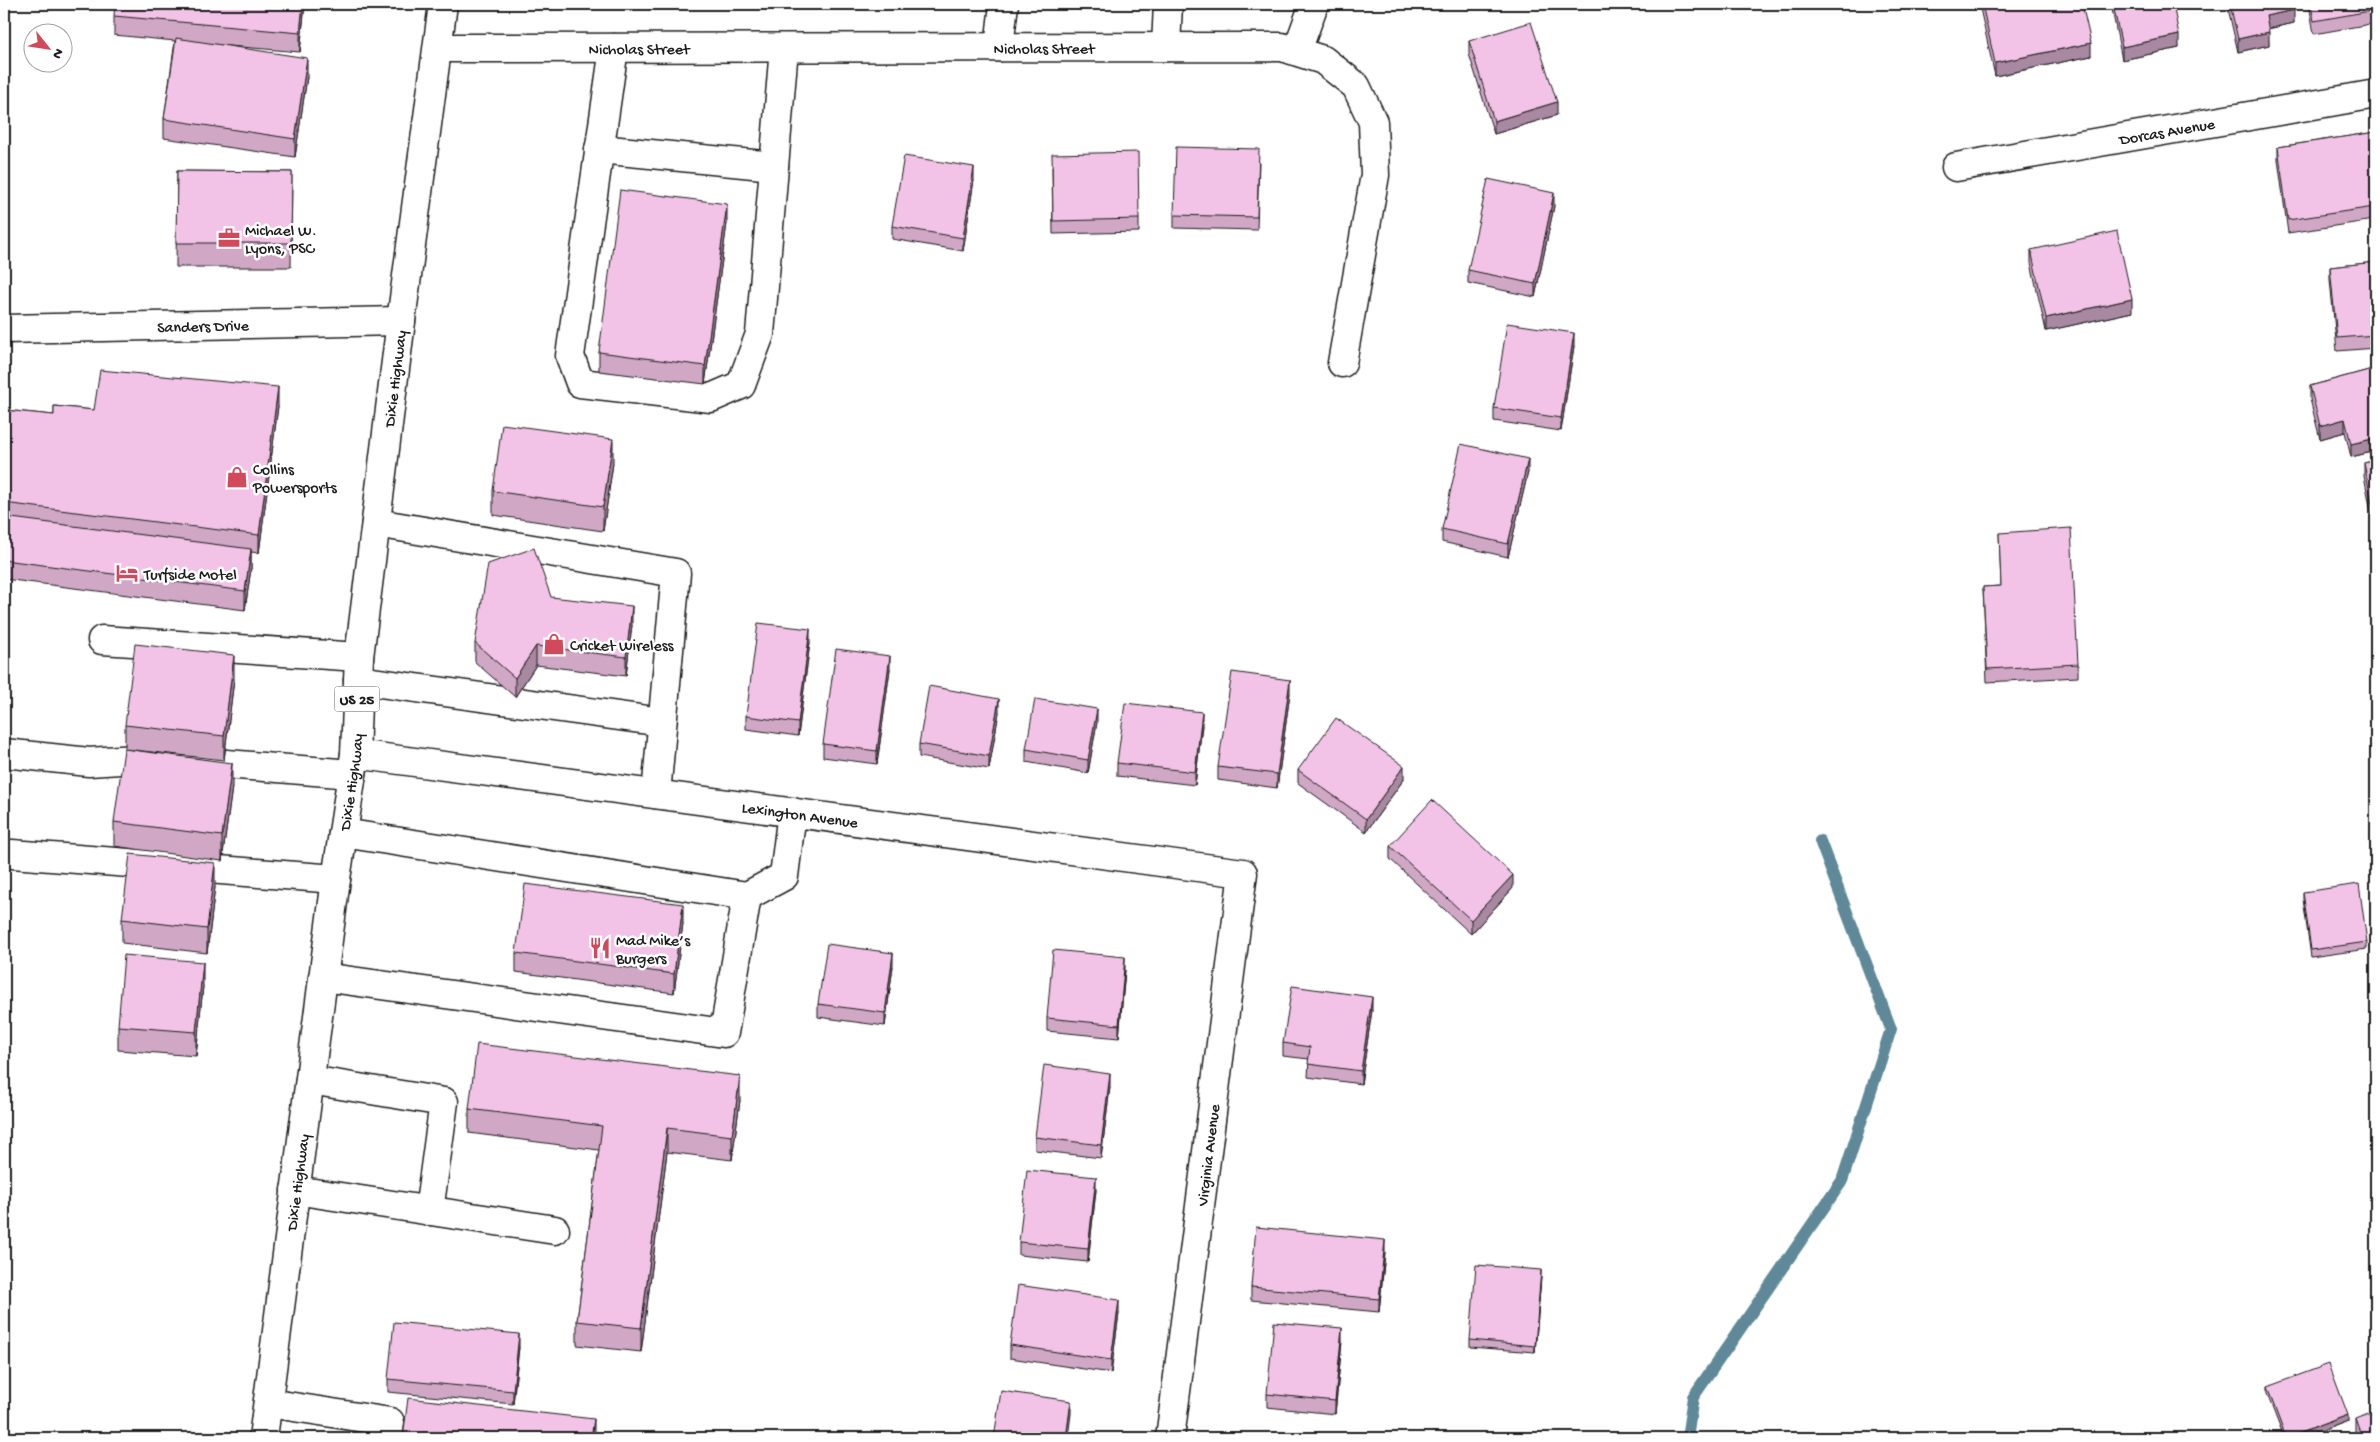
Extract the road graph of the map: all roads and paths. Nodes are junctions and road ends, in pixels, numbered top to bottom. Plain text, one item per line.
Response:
1 (443, 4) edge
2 (1004, 4) edge
3 (1168, 4) edge
4 (1314, 4) edge
5 (999, 47) junction
6 (1166, 47) junction
7 (438, 48) junction
8 (614, 48) junction
9 (784, 48) junction
10 (1297, 51) junction
11 (2376, 94) edge
12 (599, 149) junction
13 (774, 166) junction
14 (1956, 167) dead end
15 (401, 321) junction
16 (4, 329) edge
17 (1342, 363) dead end
18 (376, 523) junction
19 (102, 640) dead end
20 (359, 669) junction
21 (662, 722) junction
22 (4, 754) edge
23 (353, 764) junction
24 (656, 794) junction
25 (792, 812) junction
26 (343, 833) junction
27 (12, 854) dead end
28 (1243, 873) joint
29 (336, 878) junction
30 (747, 896) junction
31 (323, 977) junction
32 (310, 1080) junction
33 (296, 1190) junction
34 (429, 1211) junction
35 (555, 1230) dead end
36 (268, 1403) junction
37 (263, 1438) edge
38 (388, 1438) edge
39 (1170, 1438) edge

1 - 7 street, Dixie Highway / US 25
2 - 5 street
3 - 6 street
4 - 10 street
5 - 6 street, Nicholas Street
5 - 9 street, Nicholas Street
6 - 10 street, Nicholas Street
7 - 8 street, Nicholas Street
7 - 15 street, Dixie Highway / US 25
8 - 9 street, Nicholas Street
8 - 12 street
9 - 13 street
10 - 17 street, Nicholas Street
11 - 14 street, Dorcas Avenue
12 - 13 street
12 - 13 street
15 - 16 street, Sanders Drive
15 - 18 street, Dixie Highway / US 25
18 - 20 street, Dixie Highway / US 25
18 - 21 street
19 - 20 street
20 - 21 street
20 - 23 street, Dixie Highway / US 25
21 - 24 street
22 - 23 street, Lexington Avenue
23 - 24 street, Lexington Avenue
23 - 26 street, Dixie Highway / US 25
24 - 25 street, Lexington Avenue
25 - 28 street, Lexington Avenue
25 - 30 street
26 - 29 street, Dixie Highway / US 25
26 - 30 street
27 - 29 street
28 - 39 street, Virginia Avenue
29 - 31 street, Dixie Highway / US 25
30 - 31 street
31 - 32 street, Dixie Highway / US 25
32 - 33 street, Dixie Highway / US 25
32 - 34 street
33 - 34 street
33 - 36 street, Dixie Highway / US 25
34 - 35 street
36 - 37 street, Dixie Highway / US 25
36 - 38 street

